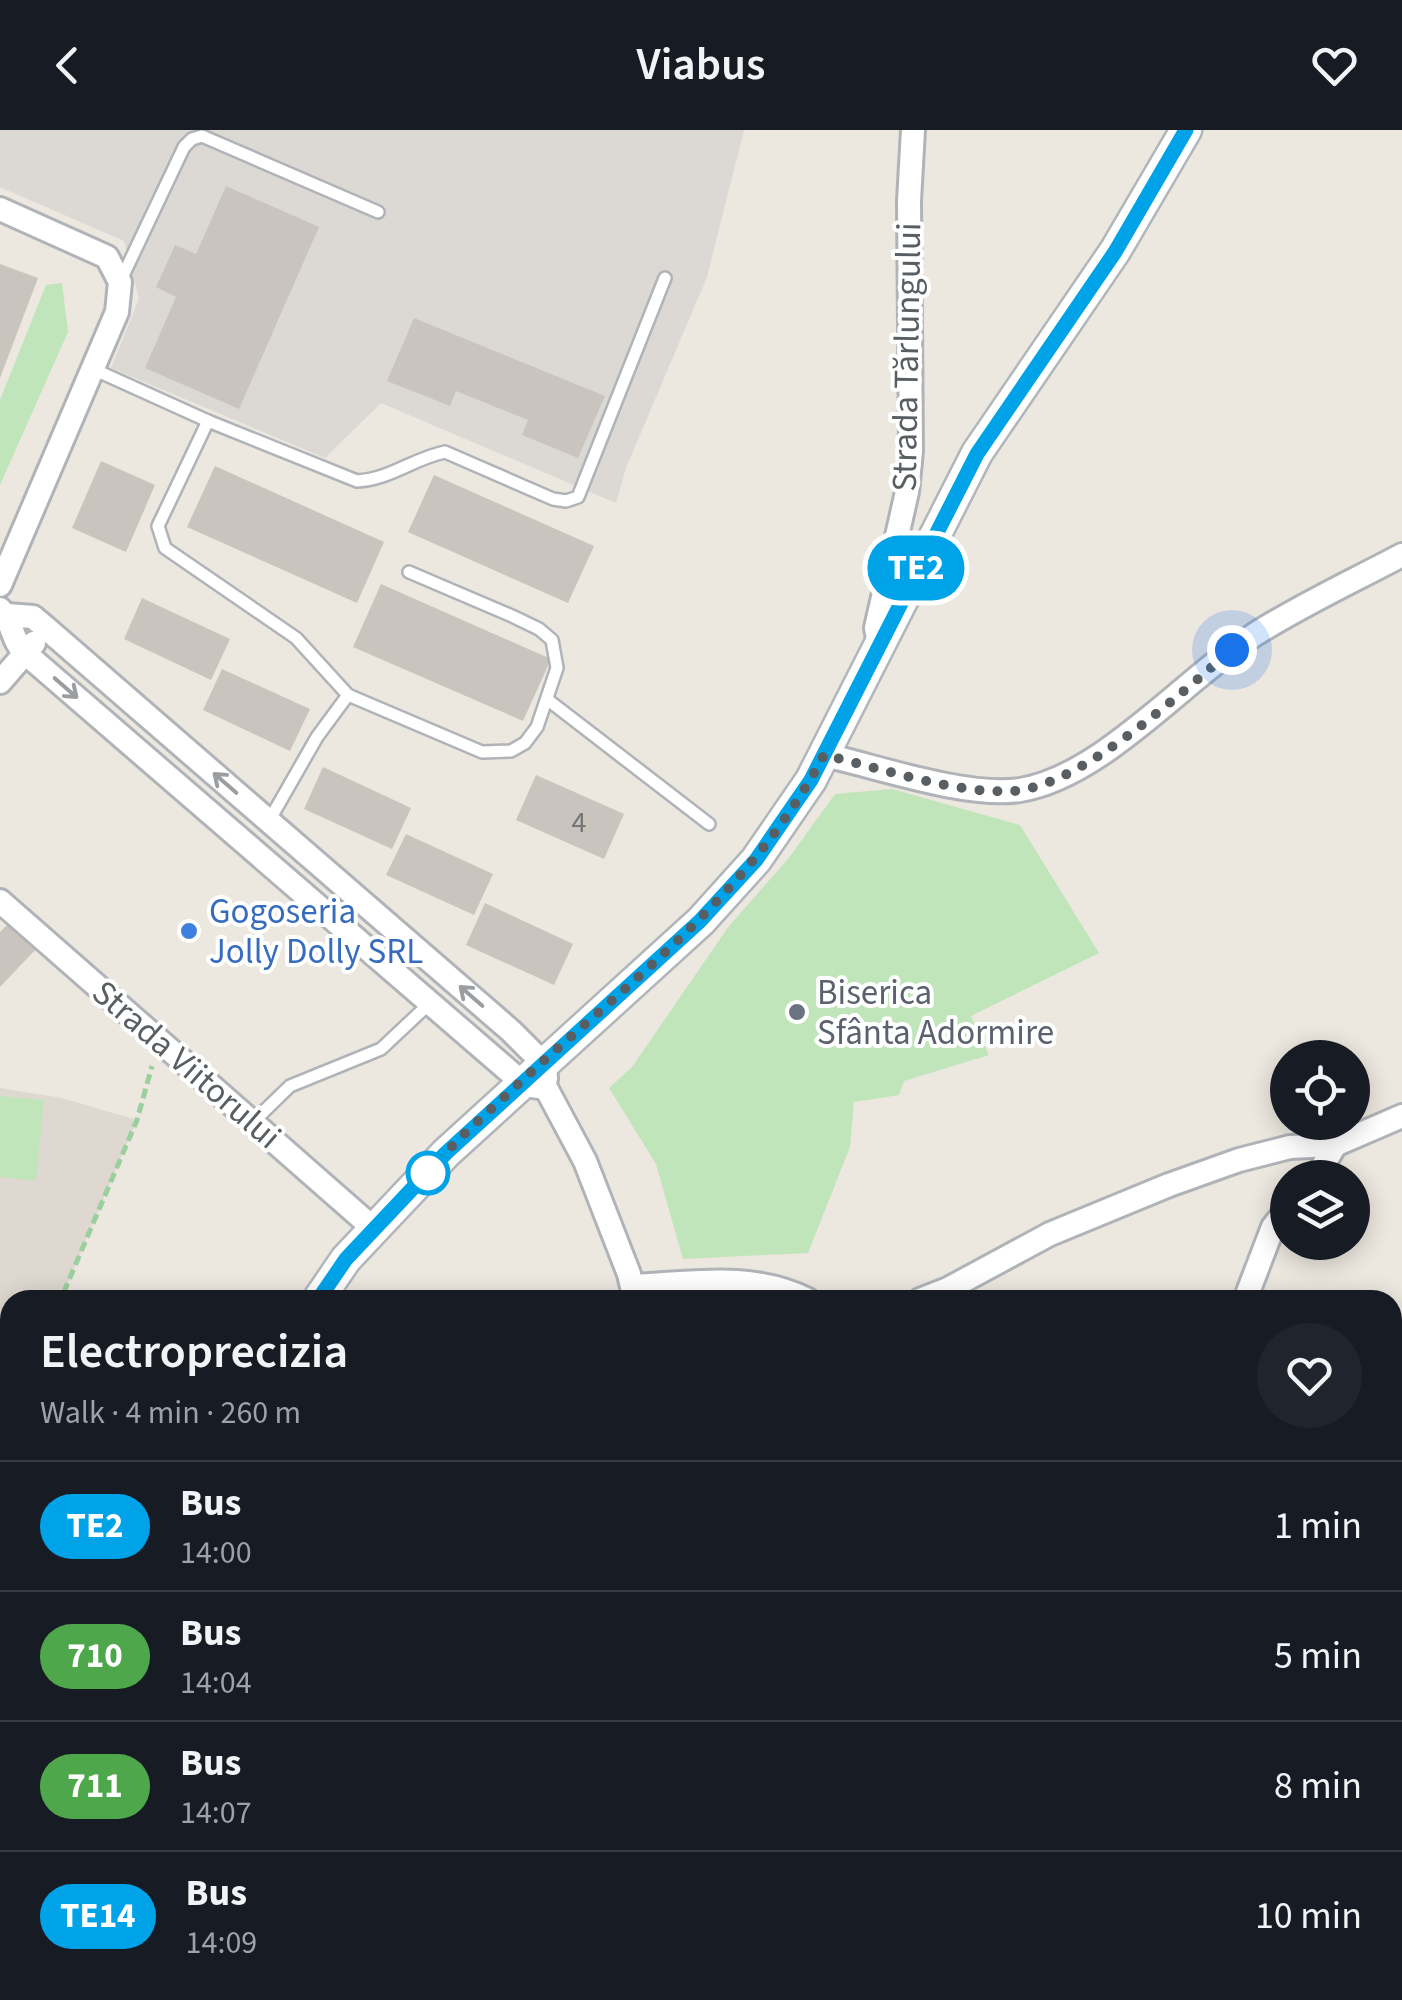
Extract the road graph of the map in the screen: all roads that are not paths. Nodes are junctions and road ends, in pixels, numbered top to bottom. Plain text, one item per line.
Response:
1 (914, 130) edge
2 (1186, 130) edge
3 (0, 209) edge
4 (378, 212) dead end
5 (665, 278) dead end
6 (120, 282) junction
7 (92, 370) junction
8 (208, 421) junction
9 (1402, 555) edge
10 (409, 572) dead end
11 (0, 585) edge
12 (3, 612) edge
13 (46, 628) junction
14 (880, 641) junction
15 (25, 653) junction
16 (0, 682) edge
17 (348, 694) junction
18 (548, 700) junction
19 (824, 755) junction
20 (269, 821) junction
21 (709, 824) dead end
22 (0, 901) edge
23 (432, 1002) junction
24 (536, 1077) junction
25 (1402, 1116) edge
26 (252, 1122) junction
27 (1335, 1145) junction
28 (1326, 1160) edge
29 (373, 1228) junction
30 (1270, 1235) edge
31 (325, 1290) edge
32 (633, 1290) edge
33 (656, 1290) edge
34 (788, 1290) edge
35 (945, 1290) edge
36 (1249, 1290) edge

1 - 14 street, Strada Tărlungului
2 - 14 main road
3 - 6 street
4 - 6 lane
5 - 8 lane
6 - 7 street
7 - 8 lane
7 - 11 street
8 - 17 lane
9 - 19 street
10 - 18 lane
12 - 13 street
12 - 15 street
13 - 15 street
20 -> 13 street
14 - 19 main road
15 - 16 street
15 -> 23 street
17 - 18 lane
17 - 20 lane
18 - 21 lane
19 - 24 main road
24 -> 20 street
22 - 26 street, Strada Viitorului
23 - 24 street
23 - 26 lane
24 - 29 main road
24 - 32 street
25 - 27 street
26 - 29 street, Strada Viitorului
27 - 28 street
27 - 35 street
29 - 31 main road
30 - 36 street
33 - 34 street

